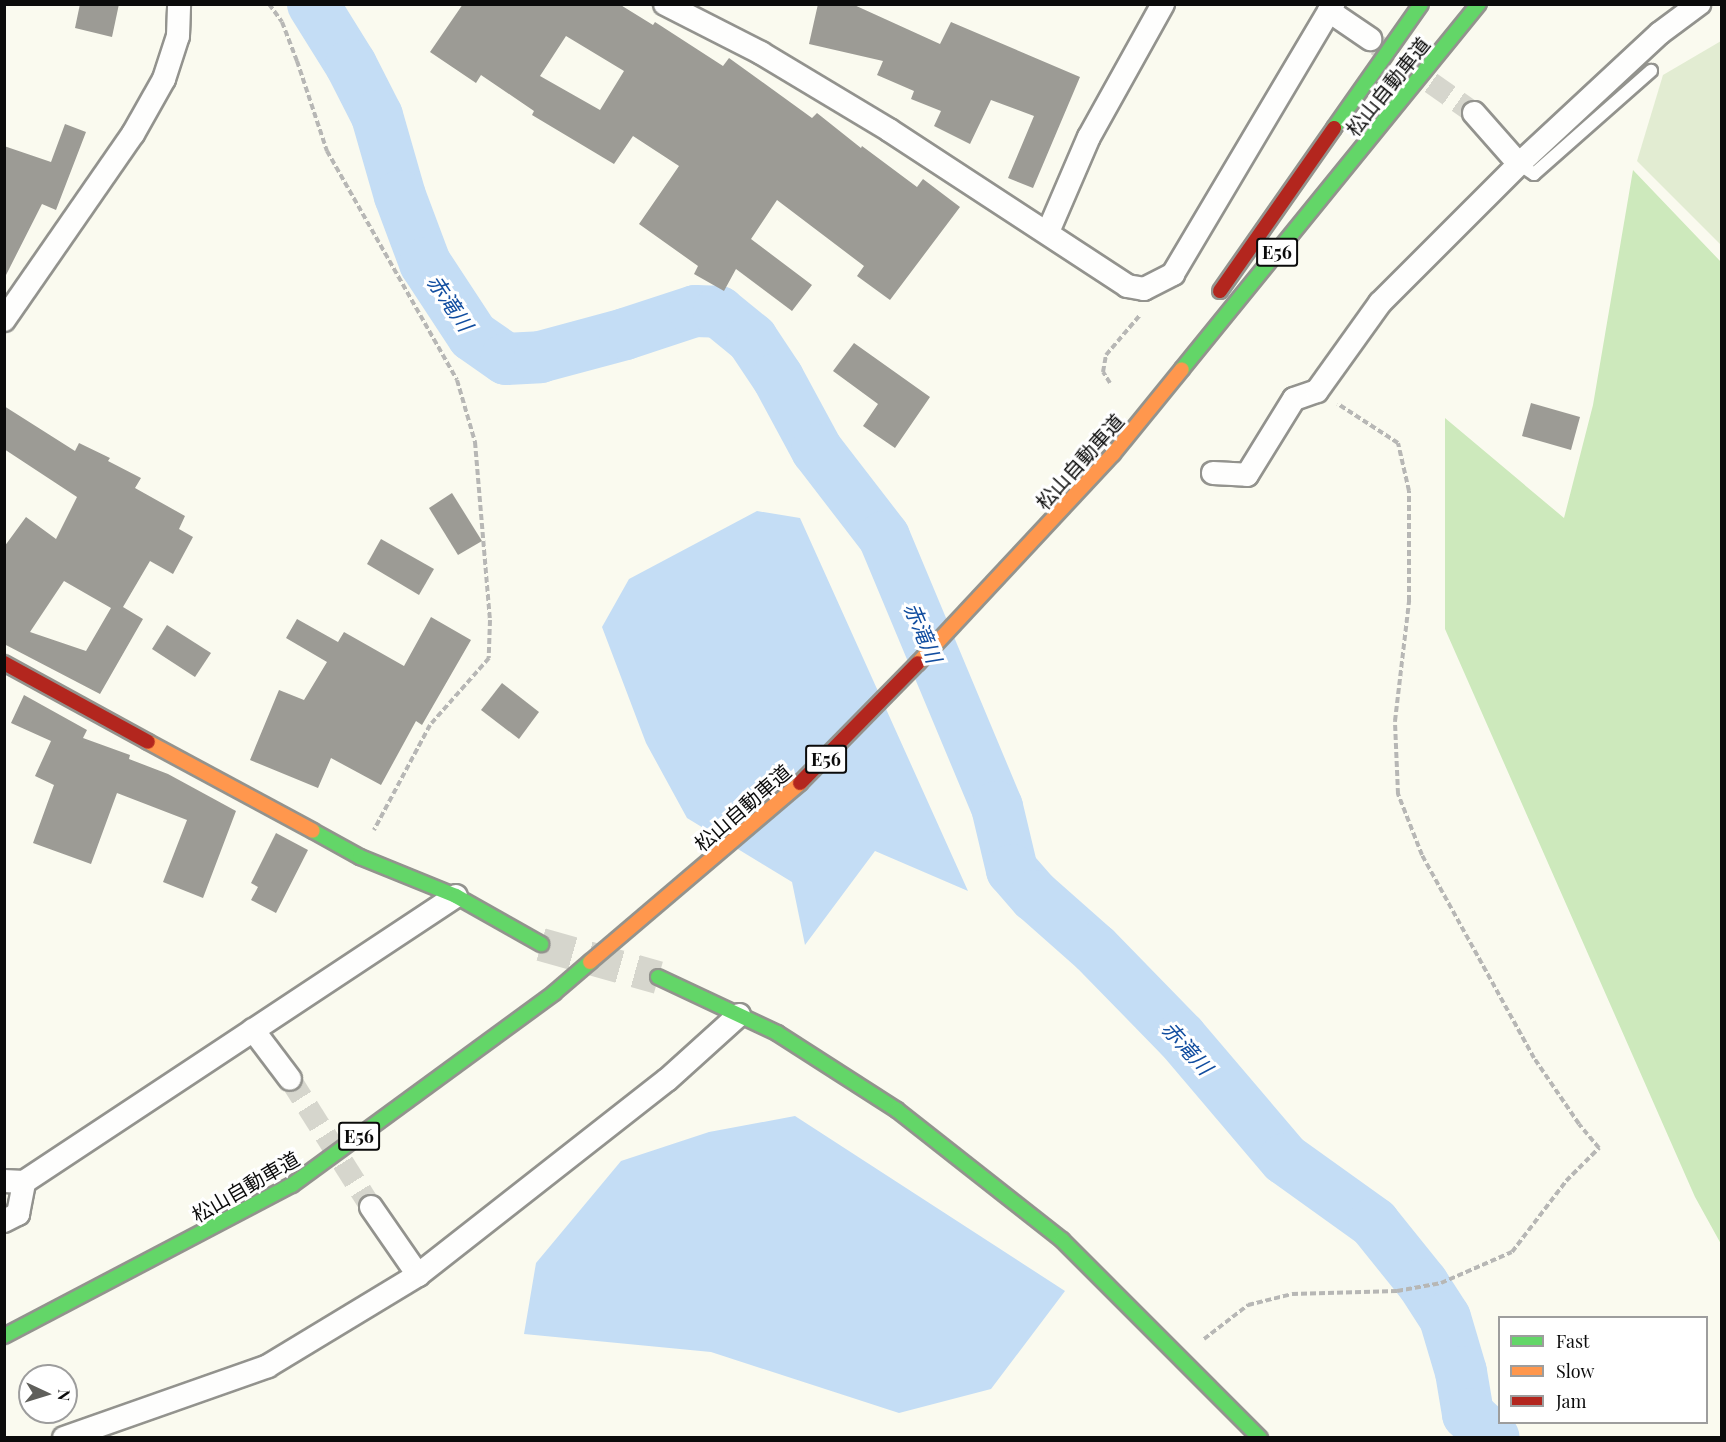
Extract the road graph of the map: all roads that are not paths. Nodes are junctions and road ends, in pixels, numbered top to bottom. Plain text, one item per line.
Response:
1 (179, 4) edge
2 (665, 4) edge
3 (1163, 4) edge
4 (1421, 4) edge
5 (1479, 4) edge
6 (1486, 4) edge
7 (1699, 4) edge
8 (1331, 8) edge
9 (1465, 21) junction
10 (1370, 39) tunnel mouth
11 (1651, 71) dead end
12 (1474, 113) tunnel mouth
13 (1519, 164) junction
14 (1048, 232) junction
15 (1209, 307) dead end
16 (4, 320) edge
17 (1175, 356) dead end
18 (1213, 473) dead end
19 (1087, 482) junction
20 (4, 663) edge
21 (456, 896) junction
22 (541, 944) tunnel mouth
23 (658, 977) tunnel mouth
24 (739, 1015) junction
25 (253, 1030) junction
26 (290, 1079) tunnel mouth
27 (14, 1182) edge
28 (371, 1207) tunnel mouth
29 (4, 1221) edge
30 (418, 1275) junction
31 (4, 1336) edge
32 (64, 1437) edge
33 (1260, 1437) edge

1 - 16 street
2 - 14 street
3 - 14 street
4 - 15 main road
5 - 9 main road, 松山自動車道 / E56
6 - 9 main road
7 - 13 street
8 - 10 street
8 - 14 street
9 - 19 main road, 松山自動車道 / E56
11 - 13 lane
12 - 13 street
13 - 18 street
17 - 19 main road
19 - 31 main road, 松山自動車道 / E56
20 - 21 main road
21 - 22 main road
21 - 25 street
23 - 24 main road
24 - 30 street
24 - 33 main road
25 - 26 street
25 - 27 street
27 - 29 street
28 - 30 street
30 - 32 street

